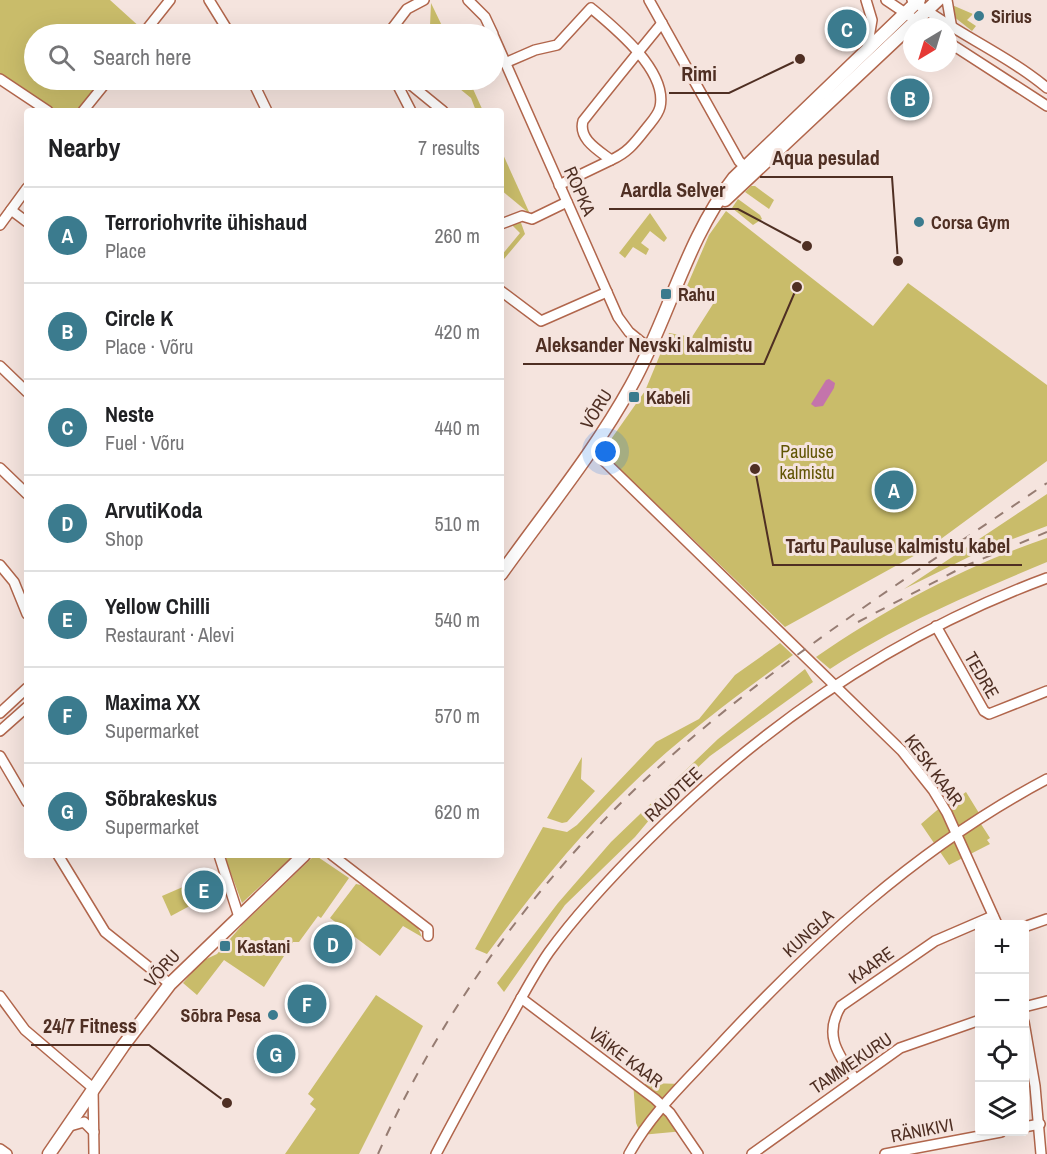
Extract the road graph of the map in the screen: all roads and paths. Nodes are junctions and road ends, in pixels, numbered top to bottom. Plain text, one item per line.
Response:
1 (170, 0) edge
2 (209, 0) edge
3 (424, 0) edge
4 (468, 0) edge
5 (649, 0) edge
6 (866, 0) edge
7 (886, 0) edge
8 (938, 0) edge
9 (947, 0) edge
10 (918, 3) edge
11 (589, 4) edge
12 (904, 13) junction
13 (911, 18) edge
14 (919, 18) edge
15 (938, 18) edge
16 (950, 18) edge
17 (662, 23) junction
18 (151, 24) edge
19 (224, 24) edge
20 (396, 24) edge
21 (488, 24) edge
22 (957, 32) edge
23 (903, 39) edge
24 (867, 48) junction
25 (957, 48) edge
26 (639, 52) junction
27 (505, 63) joint
28 (0, 79) edge
29 (1046, 85) edge
30 (100, 90) edge
31 (257, 90) edge
32 (400, 90) edge
33 (417, 90) edge
34 (1034, 97) junction
35 (1047, 106) edge
36 (44, 108) edge
37 (85, 108) edge
38 (266, 108) edge
39 (409, 108) edge
40 (439, 108) edge
41 (611, 160) junction
42 (745, 167) junction
43 (559, 185) junction
44 (24, 192) edge
45 (567, 202) junction
46 (11, 210) junction
47 (709, 215) junction
48 (24, 220) edge
49 (504, 223) edge
50 (0, 225) edge
51 (607, 292) junction
52 (504, 293) edge
53 (650, 349) junction
54 (0, 366) edge
55 (24, 389) edge
56 (591, 451) junction
57 (0, 468) edge
58 (24, 491) edge
59 (0, 565) edge
60 (504, 570) edge
61 (1047, 578) edge
62 (24, 607) edge
63 (936, 626) junction
64 (835, 686) junction
65 (24, 691) edge
66 (1047, 691) edge
67 (24, 709) edge
68 (0, 713) edge
69 (0, 731) edge
70 (0, 756) edge
71 (1047, 779) edge
72 (24, 797) edge
73 (958, 832) junction
74 (60, 858) edge
75 (220, 858) edge
76 (301, 858) edge
77 (336, 858) edge
78 (239, 916) junction
79 (1047, 919) edge
80 (995, 920) edge
81 (1029, 925) edge
82 (975, 927) edge
83 (428, 936) dead end
84 (170, 984) junction
85 (0, 996) edge
86 (521, 998) junction
87 (1047, 1001) edge
88 (1029, 1006) edge
89 (975, 1022) edge
90 (1025, 1028) edge
91 (855, 1079) junction
92 (93, 1088) junction
93 (663, 1106) junction
94 (1040, 1124) junction
95 (1029, 1126) edge
96 (68, 1127) junction
97 (94, 1132) junction
98 (976, 1136) edge
99 (0, 1149) edge
100 (7, 1154) edge
101 (49, 1154) edge
102 (94, 1154) edge
103 (436, 1154) edge
104 (629, 1154) edge
105 (698, 1154) edge
106 (752, 1154) edge
107 (885, 1154) edge
108 (1041, 1154) edge

1 - 18 street
2 - 19 street
3 - 20 street
4 - 21 street, ROPKA
5 - 17 street
6 - 24 street
7 - 12 street
8 - 10 main road, VÕRU
9 - 16 street
10 - 12 main road, VÕRU
10 - 14 main road, VÕRU
10 - 15 street
11 - 26 street
11 - 27 street
12 - 13 street
12 - 24 main road, VÕRU
17 - 26 street
17 - 42 street
22 - 29 street
23 - 47 main road, VÕRU
24 - 42 main road, VÕRU
25 - 34 street
26 - 41 street
26 - 41 street
27 - 43 street, ROPKA
28 - 36 street
29 - 34 street
30 - 37 street
31 - 38 street
32 - 39 street
33 - 40 street
34 - 35 street
41 - 43 street
42 - 47 main road, VÕRU
43 - 45 street, ROPKA
44 - 46 street
45 - 49 street
45 - 51 street, ROPKA
46 - 48 street
46 - 50 street
47 - 53 main road, VÕRU
51 - 52 street
51 - 53 street, ROPKA
53 - 56 main road, VÕRU
54 - 55 street
56 - 60 main road, VÕRU
56 - 64 street
57 - 58 street
59 - 62 street
61 - 63 street, RAUDTEE
63 - 64 street, RAUDTEE
63 - 66 street, TEDRE
64 - 73 street, KESK KAAR
64 - 86 street, RAUDTEE
65 - 68 street
67 - 69 street
70 - 72 street
71 - 73 street, KUNGLA
73 - 80 street, KESK KAAR
73 - 93 street, KUNGLA
74 - 84 street
75 - 78 street
76 - 78 main road, VÕRU
77 - 83 street
78 - 84 main road, VÕRU
79 - 81 street
82 - 91 street, KAARE
84 - 92 main road, VÕRU
85 - 92 street
86 - 93 street, VÄIKE KAAR
86 - 103 street, RAUDTEE
87 - 88 street
89 - 91 street, TAMMEKURU
90 - 94 street
91 - 106 street, TAMMEKURU
92 - 96 main road, VÕRU
92 - 97 street
93 - 104 street, KUNGLA
93 - 105 street, VÄIKE KAAR
94 - 95 street
94 - 108 street
96 - 97 street
96 - 101 main road, VÕRU
97 - 102 street
98 - 107 street, RÄNIKIVI
99 - 100 street

